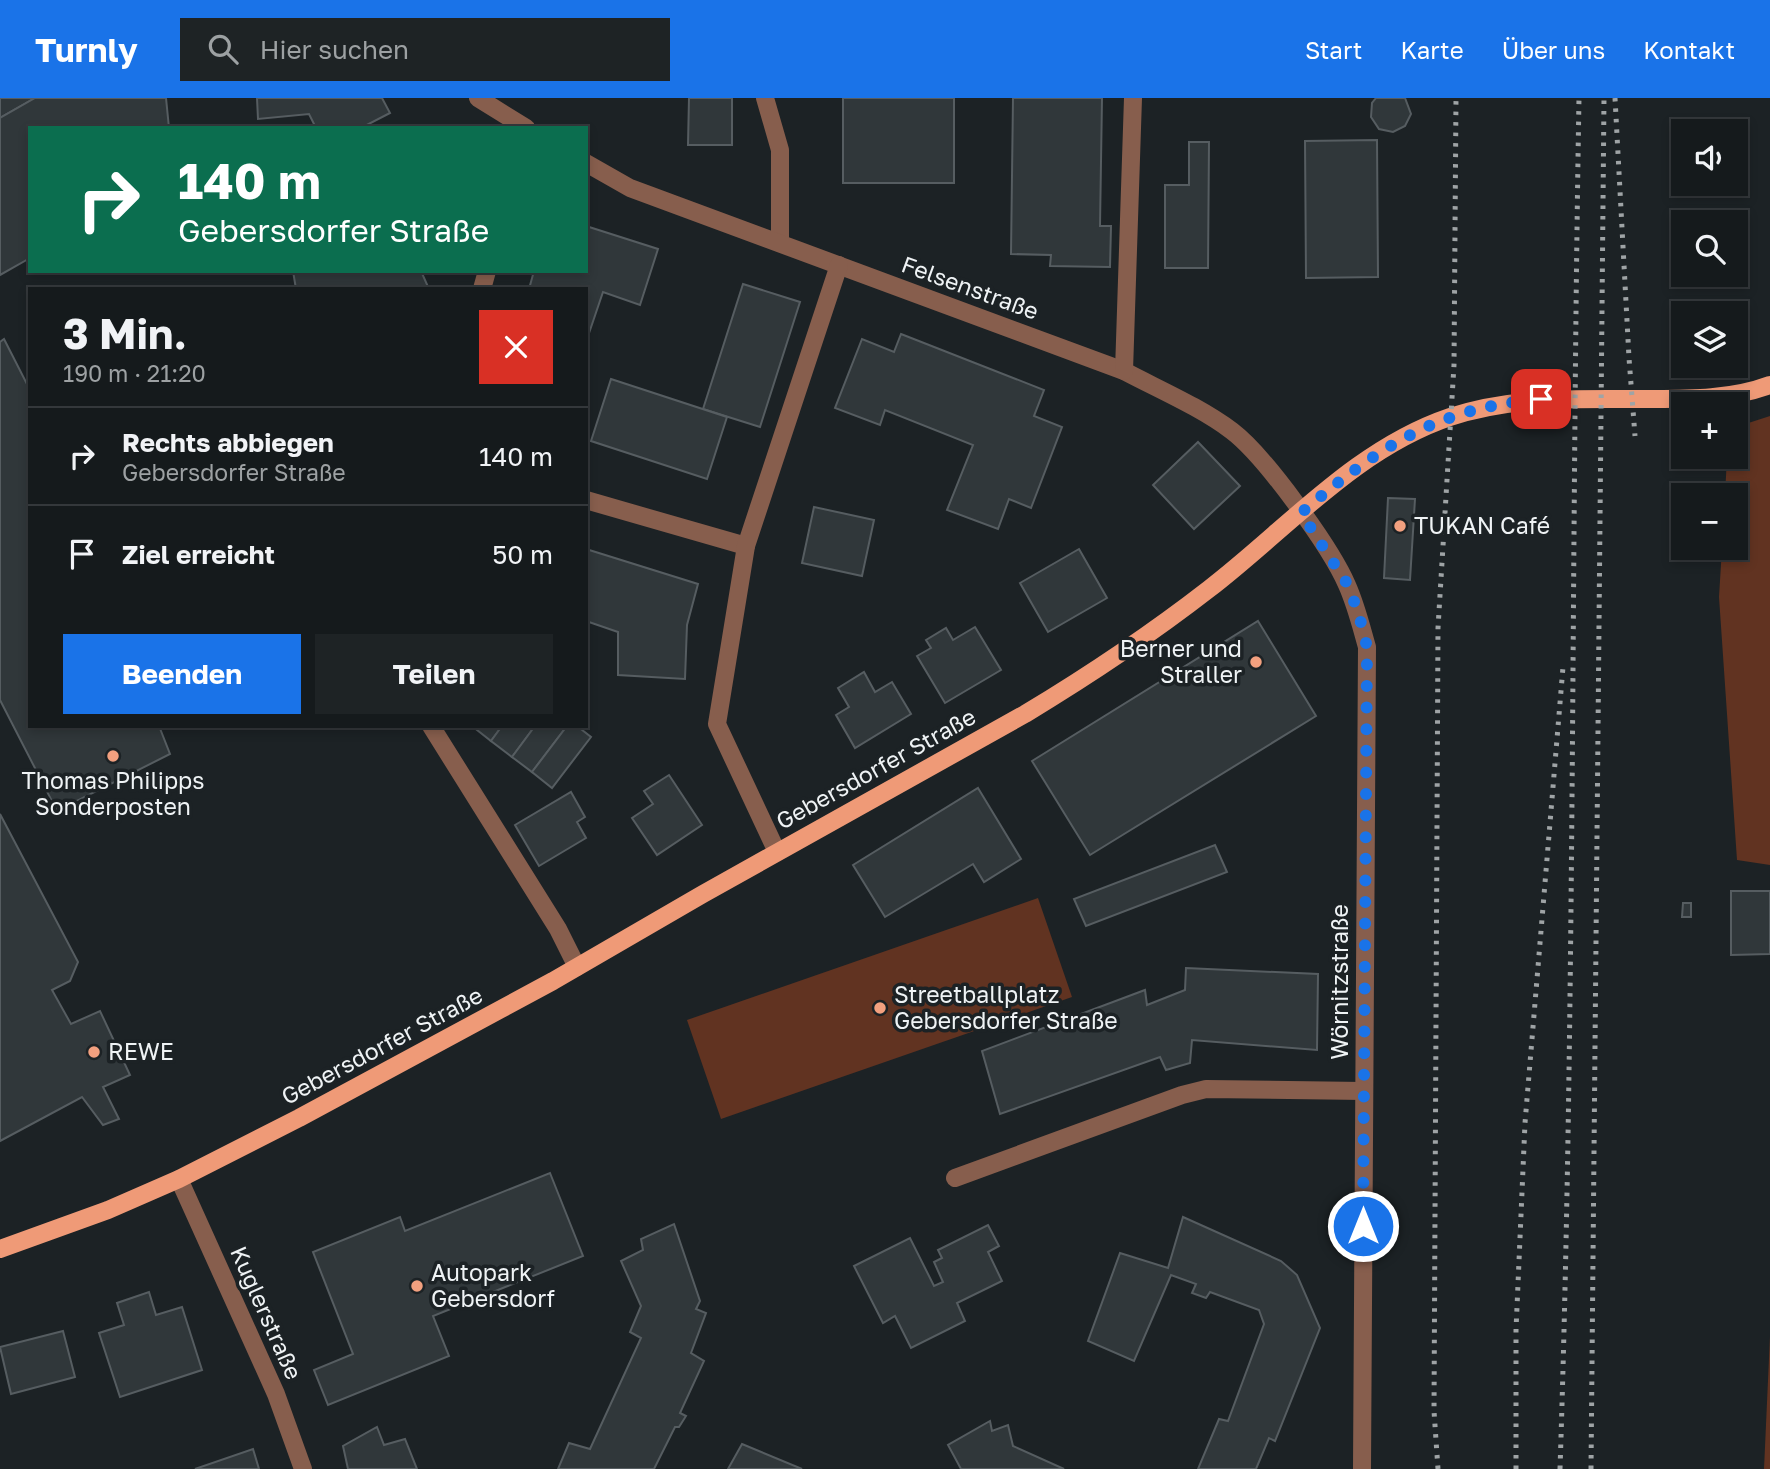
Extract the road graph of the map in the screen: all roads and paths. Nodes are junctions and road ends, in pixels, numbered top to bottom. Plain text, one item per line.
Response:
1 (478, 98) edge
2 (765, 98) edge
3 (1133, 98) edge
4 (523, 126) edge
5 (588, 164) edge
6 (780, 243) junction
7 (839, 265) junction
8 (1124, 371) junction
9 (1770, 385) edge
10 (588, 500) edge
11 (1301, 513) junction
12 (746, 547) junction
13 (432, 728) edge
14 (778, 852) junction
15 (577, 967) junction
16 (1364, 1091) junction
17 (955, 1178) dead end
18 (180, 1179) junction
19 (0, 1249) edge
20 (303, 1469) edge
21 (1362, 1469) edge

1 - 4 street
2 - 6 street
3 - 8 street
5 - 6 street, Felsenstraße
6 - 7 street, Felsenstraße
7 - 8 street, Felsenstraße
7 - 12 street
8 - 11 street, Felsenstraße
9 - 11 main road, Gebersdorfer Straße
10 - 12 street
11 - 14 main road, Gebersdorfer Straße
11 - 16 street, Wörnitzstraße
12 - 14 street
13 - 15 street
14 - 15 main road, Gebersdorfer Straße
15 - 18 main road, Gebersdorfer Straße
16 - 17 street
16 - 21 street, Wörnitzstraße
18 - 19 main road, Gebersdorfer Straße
18 - 20 street, Kuglerstraße

